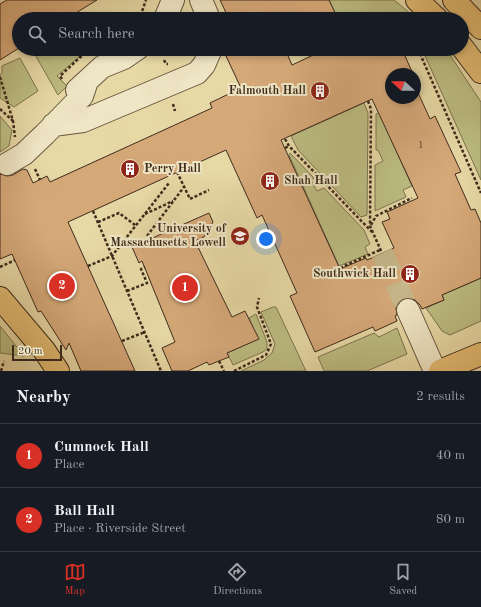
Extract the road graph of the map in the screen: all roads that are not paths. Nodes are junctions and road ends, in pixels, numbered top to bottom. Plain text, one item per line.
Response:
1 (173, 0) edge
2 (201, 0) edge
3 (417, 0) edge
4 (454, 0) edge
5 (168, 12) edge
6 (206, 12) edge
7 (430, 12) edge
8 (466, 12) edge
9 (469, 16) edge
10 (481, 28) edge
11 (127, 56) edge
12 (208, 56) edge
13 (469, 56) edge
14 (481, 72) edge
15 (53, 125) junction
16 (7, 164) dead end
17 (0, 298) edge
18 (408, 310) tunnel mouth
19 (481, 354) edge
20 (58, 371) edge
21 (435, 371) edge
22 (440, 371) edge

1 - 5 street
2 - 6 street
3 - 7 main road
4 - 8 main road
9 - 10 main road
11 - 15 street
12 - 15 street
13 - 14 main road
15 - 16 street
17 - 20 main road
18 - 21 street
19 - 22 main road

